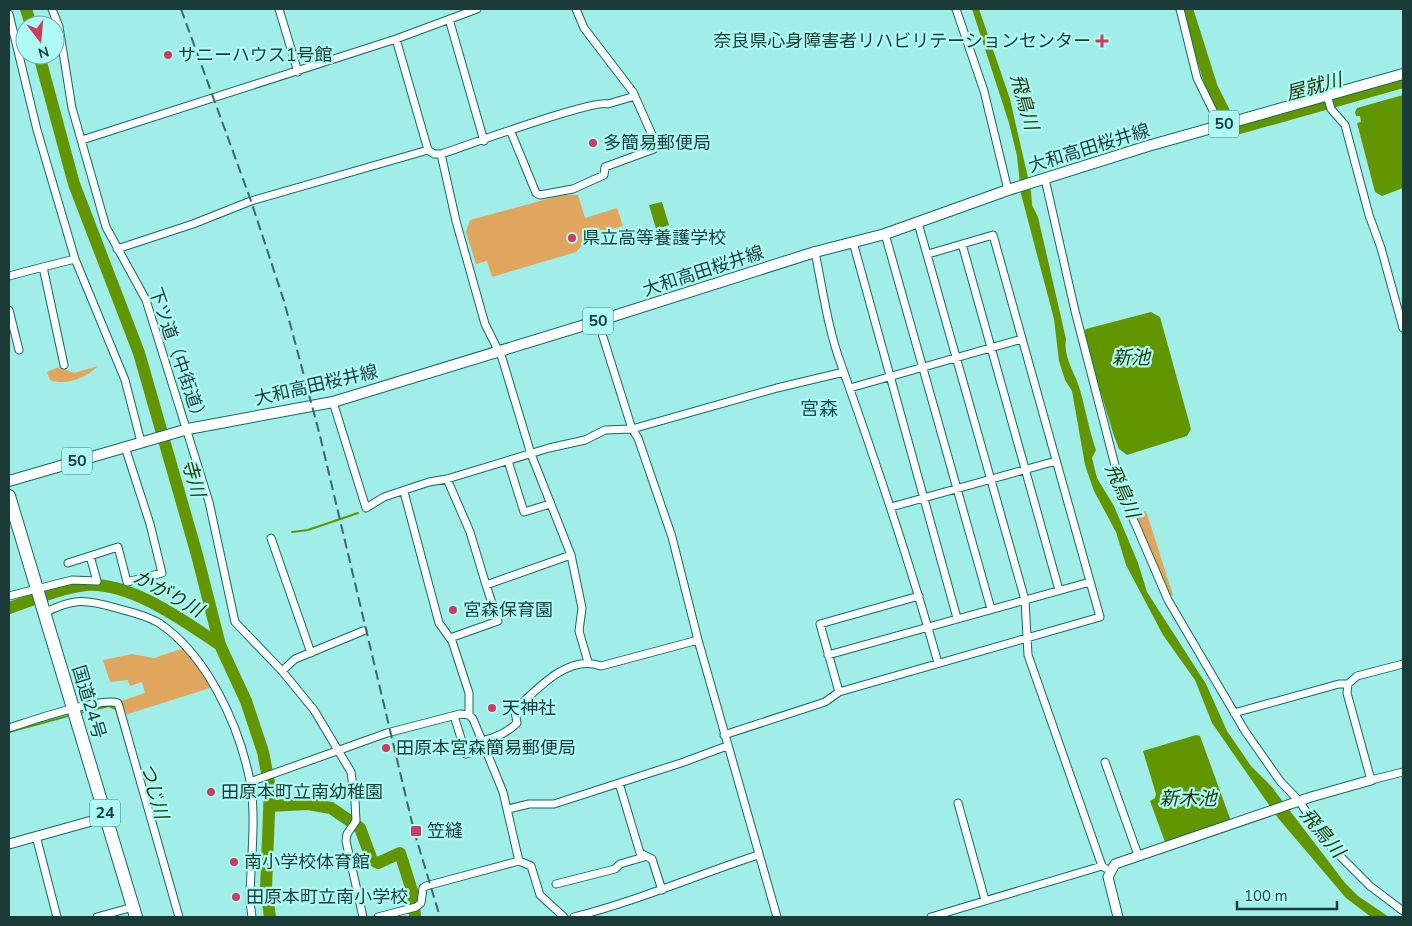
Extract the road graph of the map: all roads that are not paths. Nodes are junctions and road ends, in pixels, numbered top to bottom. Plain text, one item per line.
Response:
1 (52, 9) edge
2 (279, 9) edge
3 (476, 9) edge
4 (576, 9) edge
5 (956, 9) edge
6 (1180, 9) edge
7 (9, 14) edge
8 (449, 19) junction
9 (396, 40) junction
10 (298, 72) junction
11 (1403, 74) edge
12 (635, 96) junction
13 (1329, 101) junction
14 (1220, 125) junction
15 (512, 132) junction
16 (82, 140) junction
17 (484, 141) junction
18 (428, 150) junction
19 (441, 154) junction
20 (1043, 180) junction
21 (1010, 190) junction
22 (918, 223) junction
23 (885, 234) junction
24 (853, 242) junction
25 (962, 244) junction
26 (117, 249) junction
27 (815, 252) junction
28 (928, 254) junction
29 (75, 259) junction
30 (43, 267) junction
31 (9, 276) edge
32 (9, 310) edge
33 (598, 321) junction
34 (1403, 328) edge
35 (1022, 339) junction
36 (991, 348) junction
37 (19, 350) dead end
38 (498, 352) junction
39 (957, 358) junction
40 (64, 365) dead end
41 (923, 368) junction
42 (844, 372) junction
43 (891, 376) junction
44 (850, 388) junction
45 (333, 402) junction
46 (632, 429) junction
47 (185, 430) junction
48 (142, 441) junction
49 (124, 447) junction
50 (532, 454) junction
51 (508, 461) junction
52 (1056, 461) junction
53 (1025, 469) junction
54 (447, 479) junction
55 (991, 479) junction
56 (9, 480) edge
57 (956, 488) junction
58 (404, 492) junction
59 (9, 496) edge
60 (924, 497) junction
61 (550, 504) junction
62 (891, 507) junction
63 (271, 538) dead end
64 (571, 555) junction
65 (90, 556) junction
66 (68, 563) dead end
67 (1090, 582) junction
68 (486, 585) junction
69 (1059, 590) junction
70 (37, 591) junction
71 (9, 596) edge
72 (919, 596) junction
73 (1024, 600) junction
74 (991, 609) junction
75 (43, 611) junction
76 (958, 618) junction
77 (928, 627) junction
78 (363, 631) dead end
79 (450, 638) junction
80 (1027, 638) junction
81 (698, 640) junction
82 (311, 653) junction
83 (828, 655) junction
84 (588, 662) junction
85 (938, 664) junction
86 (1403, 664) edge
87 (282, 671) junction
88 (1348, 684) junction
89 (838, 692) junction
90 (73, 709) junction
91 (1234, 713) junction
92 (469, 715) junction
93 (454, 716) junction
94 (9, 728) edge
95 (724, 735) junction
96 (482, 740) junction
97 (727, 746) junction
98 (485, 749) junction
99 (340, 750) junction
100 (1105, 762) dead end
101 (1403, 772) edge
102 (253, 780) junction
103 (1370, 780) junction
104 (619, 783) junction
105 (1298, 802) junction
106 (958, 803) dead end
107 (508, 809) junction
108 (106, 817) junction
109 (36, 836) junction
110 (9, 844) edge
111 (1138, 855) junction
112 (644, 856) junction
113 (758, 856) junction
114 (519, 861) junction
115 (1106, 868) junction
116 (556, 884) dead end
117 (662, 890) junction
118 (985, 900) junction
119 (1403, 911) edge
120 (134, 912) edge
121 (406, 914) edge
122 (591, 915) edge
123 (57, 917) edge
124 (97, 917) edge
125 (178, 917) edge
126 (252, 917) edge
127 (363, 917) edge
128 (378, 917) edge
129 (564, 917) edge
130 (574, 917) edge
131 (777, 917) edge
132 (931, 917) edge
133 (1118, 917) edge

1 - 16 street, 下ツ道（中街道）
2 - 10 street
3 - 8 street
4 - 12 street
5 - 21 street
6 - 14 street
7 - 29 street
8 - 9 street
8 - 17 street
9 - 10 street
9 - 18 street
10 - 16 street
11 - 13 main road, 大和高田桜井線 / 50
12 - 15 street
12 - 15 street
13 - 14 main road, 大和高田桜井線 / 50
13 - 34 street
14 - 20 main road, 大和高田桜井線 / 50
15 - 17 street
16 - 26 street, 下ツ道（中街道）
17 - 19 street
18 - 19 street
18 - 26 street
19 - 38 street
20 - 21 main road, 大和高田桜井線 / 50
20 - 91 street
21 - 22 main road, 大和高田桜井線 / 50
22 - 23 main road, 大和高田桜井線 / 50
22 - 28 street
23 - 24 main road, 大和高田桜井線 / 50
23 - 41 street
24 - 27 main road, 大和高田桜井線 / 50
24 - 43 street
25 - 28 street
25 - 35 street
25 - 36 street
26 - 47 street, 下ツ道（中街道）
27 - 33 main road, 大和高田桜井線 / 50
27 - 42 street
28 - 39 street
29 - 30 street
29 - 48 street
30 - 31 street
30 - 40 street
32 - 37 street
33 - 38 main road, 大和高田桜井線 / 50
33 - 46 street
35 - 36 street
35 - 52 street
36 - 39 street
36 - 53 street
38 - 45 main road, 大和高田桜井線 / 50
38 - 50 street
39 - 41 street
39 - 55 street
41 - 43 street
41 - 57 street
42 - 44 street
42 - 46 street
43 - 44 street
43 - 60 street
44 - 62 street
45 - 47 main road, 大和高田桜井線 / 50
45 - 58 street
46 - 50 street
46 - 81 street
47 - 48 main road, 大和高田桜井線 / 50
47 - 87 street, 下ツ道（中街道）
48 - 49 main road, 大和高田桜井線 / 50
49 - 56 main road, 大和高田桜井線 / 50
49 - 65 street
50 - 51 street
50 - 61 street
51 - 54 street
51 - 61 street
52 - 53 street
52 - 67 street
53 - 55 street
53 - 69 street
54 - 58 street
54 - 68 street
55 - 57 street
55 - 73 street
57 - 60 street
57 - 74 street
58 - 79 street
59 - 70 highway, 国道24号 / 24
60 - 62 street
60 - 76 street
61 - 64 street
62 - 72 street
63 - 82 street
64 - 68 street
64 - 84 street
65 - 66 street
65 - 70 street
67 - 69 street
67 - 80 street
68 - 79 street
69 - 73 street
70 - 71 street
70 - 75 highway, 国道24号 / 24
72 - 77 street
72 - 83 street
73 - 74 street
73 - 80 street
74 - 76 street
75 - 90 highway, 国道24号 / 24
75 - 102 street
76 - 77 street
77 - 83 street
77 - 85 street
78 - 82 street
79 - 92 street
80 - 85 street
80 - 115 street
81 - 84 street
81 - 95 street
82 - 87 street
83 - 89 street
84 - 96 street
85 - 89 street
86 - 88 street
87 - 99 street, 下ツ道（中街道）
88 - 91 street
88 - 103 street
89 - 95 street
90 - 94 street
90 - 108 highway, 国道24号 / 24
90 - 125 street
91 - 105 street
92 - 93 street
92 - 96 street
93 - 98 street
93 - 99 street
95 - 97 street
96 - 98 street
97 - 104 street
97 - 113 street
98 - 107 street
99 - 102 street
99 - 127 street, 下ツ道（中街道）
100 - 111 street
101 - 103 street
102 - 126 street
103 - 105 street
104 - 107 street
104 - 112 street
105 - 111 street
105 - 119 street
106 - 118 street
107 - 114 street
108 - 109 street
108 - 120 highway, 国道24号 / 24
109 - 110 street
109 - 123 street
111 - 115 street
112 - 116 street
112 - 117 street
113 - 117 street
113 - 131 street
114 - 121 street
114 - 129 street
115 - 118 street
115 - 133 street
117 - 122 street
118 - 132 street
120 - 124 street
121 - 128 street
122 - 130 street

